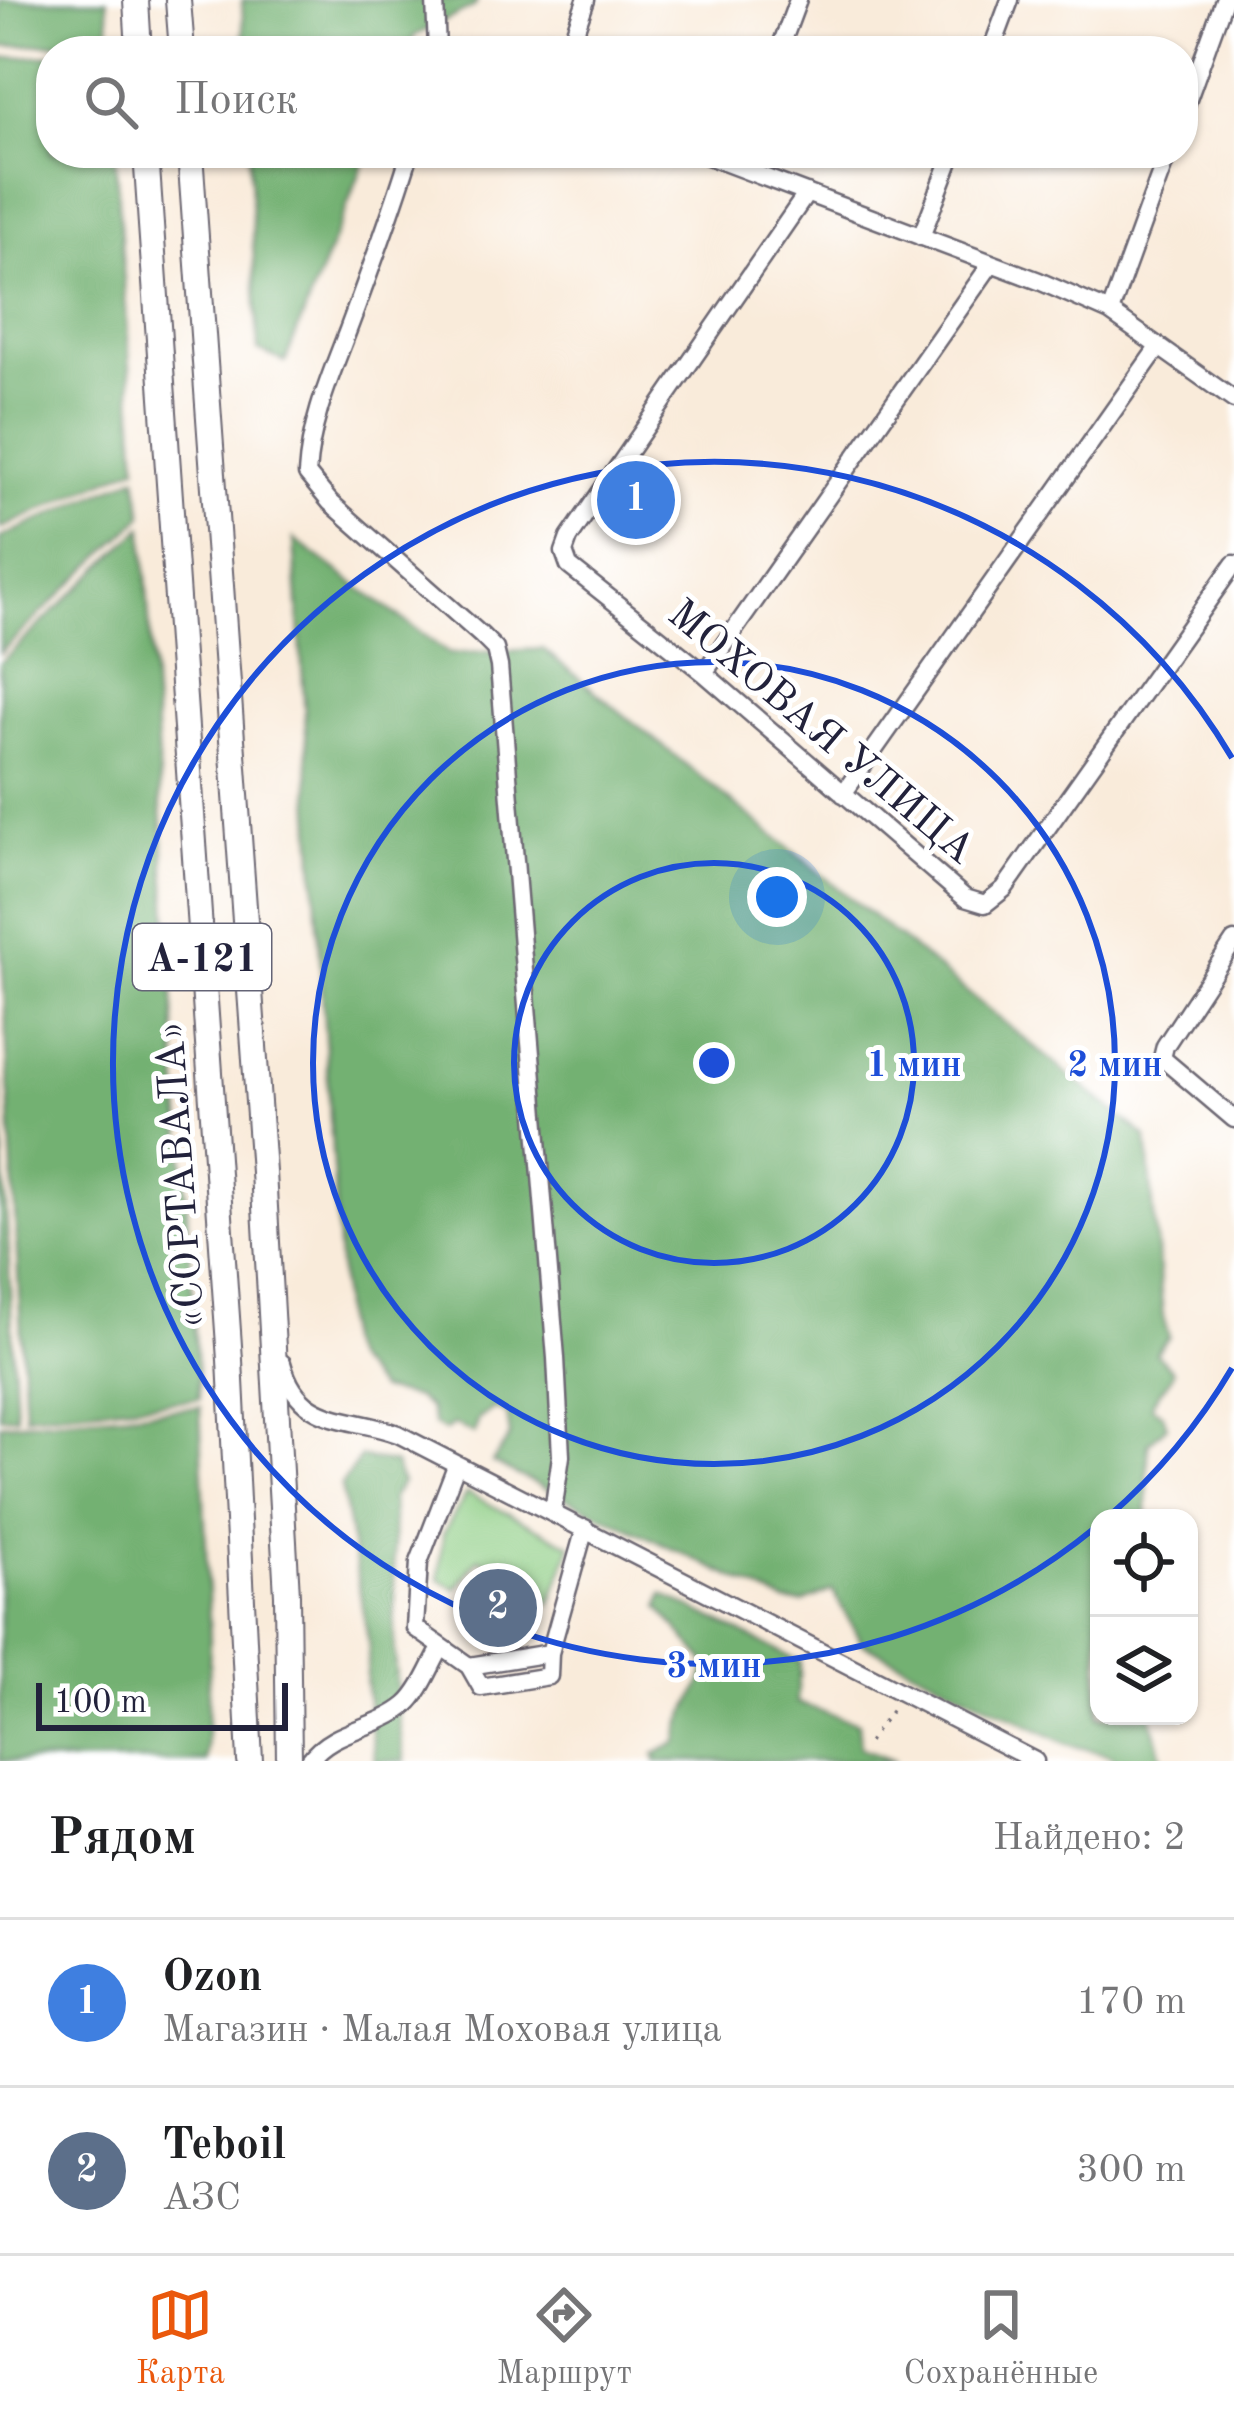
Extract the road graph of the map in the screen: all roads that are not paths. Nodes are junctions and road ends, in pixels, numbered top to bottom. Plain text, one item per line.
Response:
1 (136, 0) edge
2 (178, 0) edge
3 (435, 0) edge
4 (586, 0) edge
5 (798, 0) edge
6 (1010, 0) edge
7 (1224, 0) edge
8 (139, 36) edge
9 (181, 36) edge
10 (436, 36) edge
11 (573, 36) edge
12 (784, 36) edge
13 (997, 36) edge
14 (1198, 72) edge
15 (147, 168) edge
16 (191, 168) edge
17 (406, 168) edge
18 (756, 168) edge
19 (947, 168) edge
20 (1163, 168) edge
21 (807, 193) junction
22 (921, 237) junction
23 (991, 264) junction
24 (1110, 312) junction
25 (1159, 346) junction
26 (1233, 396) edge
27 (1234, 564) edge
28 (704, 673) junction
29 (843, 794) junction
30 (1234, 941) edge
31 (1234, 1120) edge
32 (271, 1322) junction
33 (456, 1466) junction
34 (553, 1512) junction
35 (585, 1528) junction
36 (440, 1648) junction
37 (250, 1761) edge
38 (289, 1761) edge
39 (310, 1761) edge
40 (1035, 1761) edge

1 - 8 highway
2 - 9 highway
3 - 10 street
4 - 11 street
5 - 12 street
6 - 13 street
7 - 14 street
15 - 37 highway, «СОРТАВАЛА» / А-121
16 - 32 highway, «СОРТАВАЛА» / А-121
17 - 34 street
18 - 21 street
19 - 22 street
20 - 24 street
21 - 22 street
21 - 28 street, МОХОВАЯ УЛИЦА
22 - 23 street
23 - 24 street
23 - 28 street
24 - 25 street
25 - 26 street
25 - 29 street
27 - 29 street, МОХОВАЯ УЛИЦА
28 - 29 street, МОХОВАЯ УЛИЦА
30 - 31 street
32 - 33 street
32 - 38 highway, «СОРТАВАЛА» / А-121
33 - 34 street
33 - 36 street
34 - 35 street
35 - 36 street
35 - 40 street
36 - 39 street

